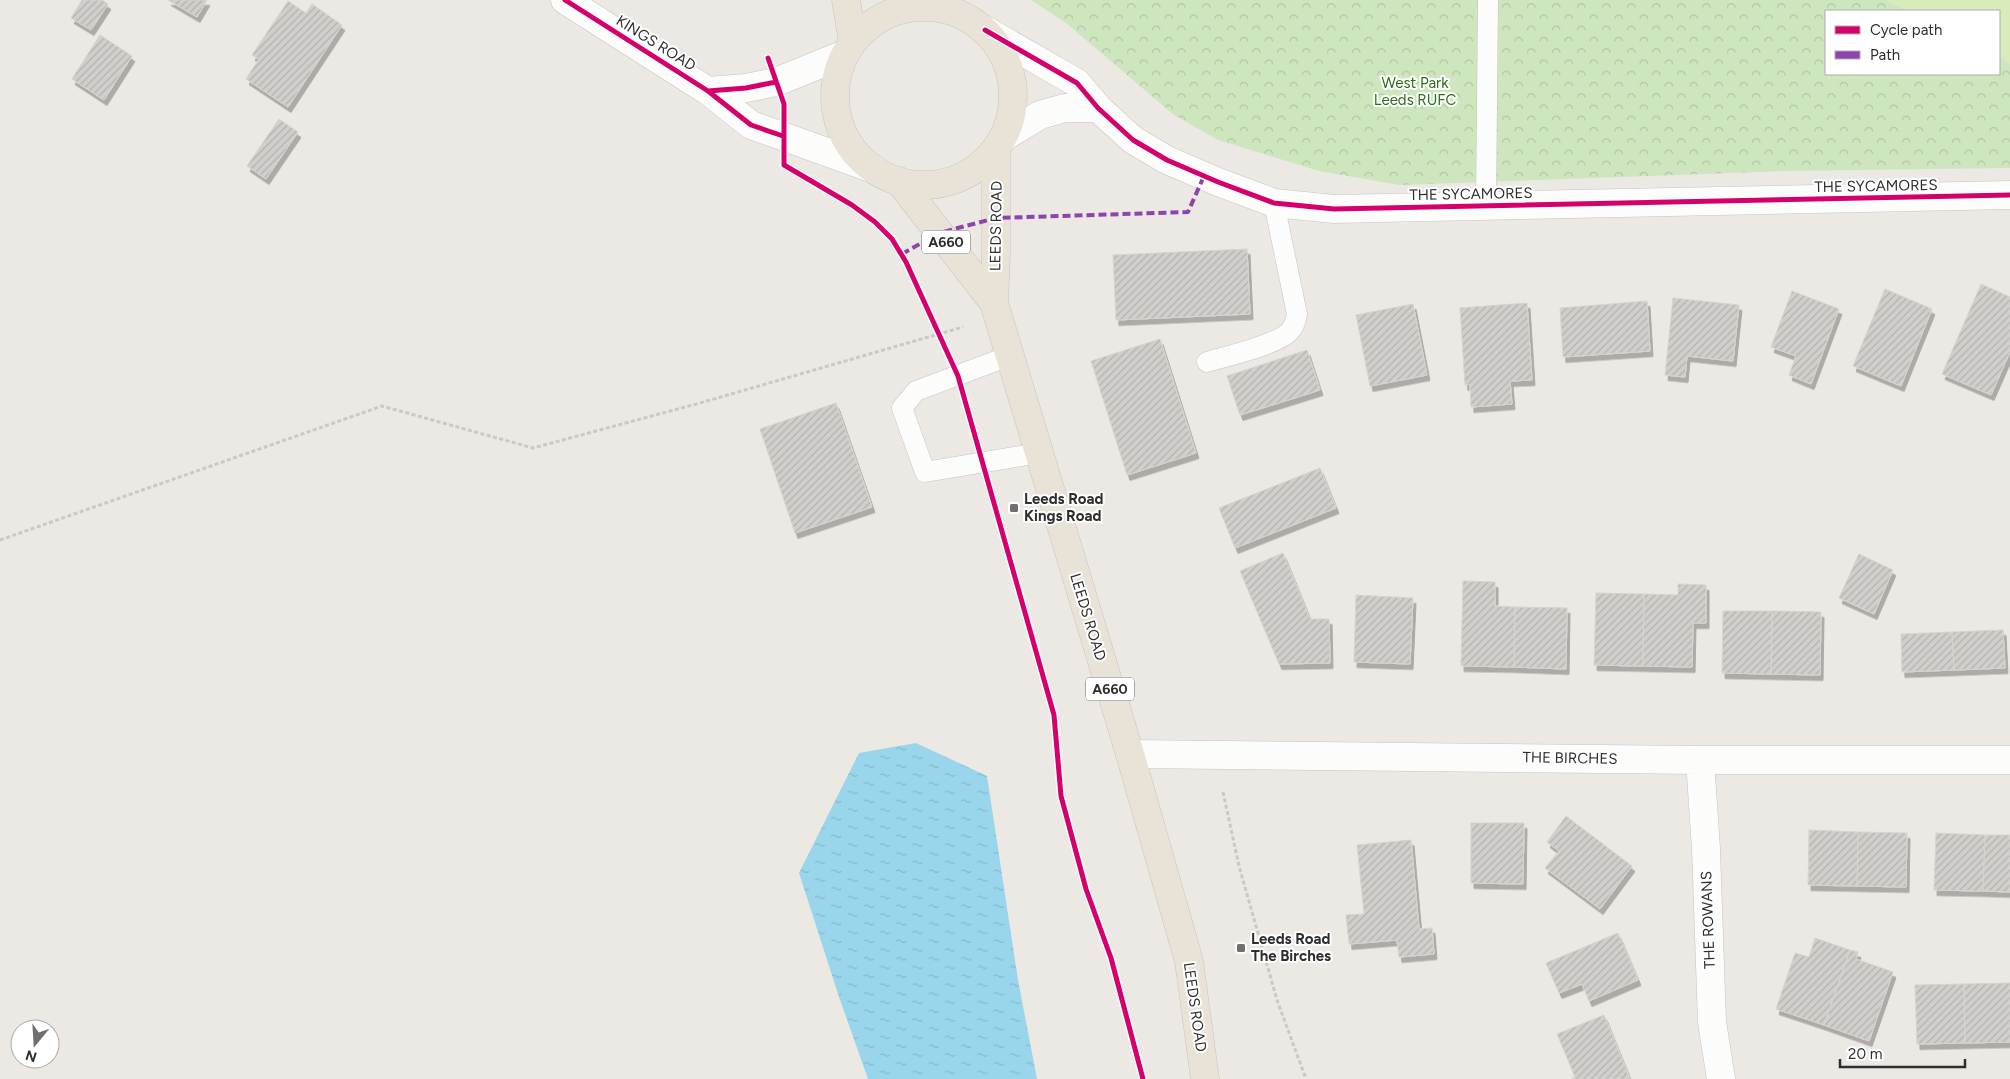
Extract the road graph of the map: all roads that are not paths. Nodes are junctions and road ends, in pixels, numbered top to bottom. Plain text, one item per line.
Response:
1 (565, 0) edge
2 (846, 0) edge
3 (1488, 0) edge
4 (921, 3) edge
5 (985, 30) junction
6 (849, 48) junction
7 (708, 91) junction
8 (1098, 108) junction
9 (1000, 143) junction
10 (874, 169) junction
11 (899, 181) junction
12 (2010, 195) edge
13 (1274, 203) junction
14 (1486, 206) junction
15 (996, 311) junction
16 (1009, 356) junction
17 (1207, 362) dead end
18 (1038, 453) junction
19 (1130, 754) junction
20 (1700, 760) junction
21 (2010, 760) edge
22 (1205, 1079) edge
23 (1722, 1079) edge

1 - 7 street, KINGS ROAD
2 - 6 highway
3 - 14 lane
4 - 5 highway
4 - 6 highway
5 - 8 street, THE SYCAMORES
5 - 9 highway
6 - 7 street
6 - 10 highway
7 - 10 street, KINGS ROAD
8 - 9 street
8 - 13 street, THE SYCAMORES
9 - 11 highway
9 - 15 highway, LEEDS ROAD / A660
10 - 11 highway
11 - 15 highway, LEEDS ROAD / A660
12 - 14 street, THE SYCAMORES
13 - 14 street, THE SYCAMORES
13 - 17 lane
15 - 16 highway, LEEDS ROAD / A660
16 - 18 highway, LEEDS ROAD / A660
16 - 18 lane
18 - 19 highway, LEEDS ROAD / A660
19 - 20 street, THE BIRCHES
19 - 22 highway, LEEDS ROAD / A660
20 - 21 street, THE BIRCHES
20 - 23 street, THE ROWANS

